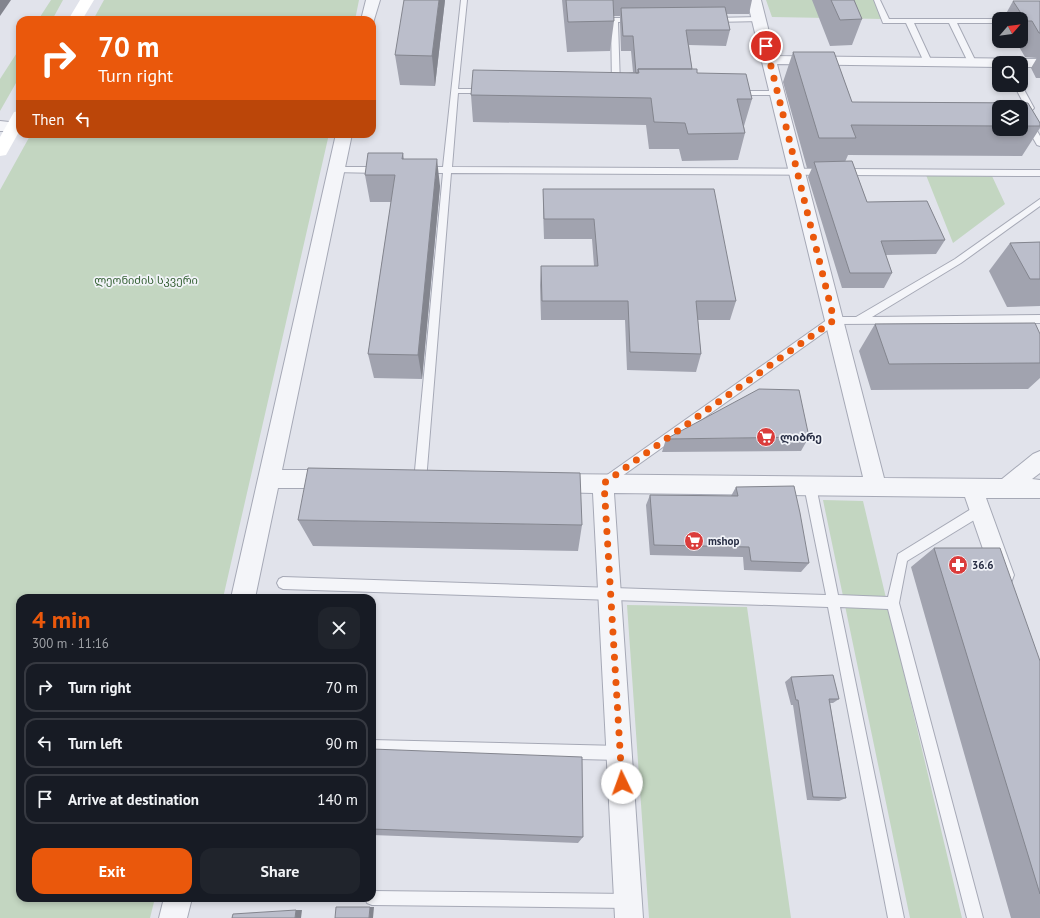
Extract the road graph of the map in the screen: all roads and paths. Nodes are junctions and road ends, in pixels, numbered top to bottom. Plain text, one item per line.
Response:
1 (87, 0) edge
2 (373, 0) edge
3 (464, 0) edge
4 (754, 0) edge
5 (878, 0) edge
6 (77, 16) edge
7 (369, 16) edge
8 (644, 20) edge
9 (705, 20) edge
10 (759, 20) junction
11 (909, 21) junction
12 (952, 21) junction
13 (992, 21) edge
14 (769, 60) junction
15 (928, 62) junction
16 (972, 62) junction
17 (992, 63) edge
18 (1028, 63) edge
19 (1040, 63) edge
20 (454, 91) junction
21 (494, 91) edge
22 (617, 92) edge
23 (731, 93) edge
24 (777, 94) junction
25 (11, 123) edge
26 (1028, 123) edge
27 (343, 138) edge
28 (1040, 143) edge
29 (0, 151) edge
30 (336, 170) junction
31 (384, 170) edge
32 (416, 170) edge
33 (448, 170) junction
34 (797, 172) junction
35 (1040, 173) edge
36 (1040, 202) edge
37 (1040, 318) edge
38 (1017, 319) junction
39 (834, 320) junction
40 (858, 321) junction
41 (1024, 333) edge
42 (1040, 460) edge
43 (269, 479) junction
44 (349, 480) edge
45 (420, 481) edge
46 (532, 482) edge
47 (604, 483) junction
48 (810, 486) junction
49 (876, 487) junction
50 (972, 488) junction
51 (1007, 488) junction
52 (1040, 489) edge
53 (980, 510) junction
54 (283, 583) dead end
55 (1009, 591) edge
56 (610, 593) junction
57 (244, 594) edge
58 (833, 599) junction
59 (894, 602) junction
60 (376, 747) edge
61 (620, 752) junction
62 (376, 898) edge
63 (177, 902) edge
64 (629, 909) edge
65 (173, 918) edge
66 (896, 918) edge
67 (975, 918) edge

1 - 6 street
2 - 7 street
3 - 20 lane
4 - 10 street
5 - 11 lane
8 - 22 lane
9 - 10 lane
10 - 14 street
11 - 12 lane
11 - 15 lane
12 - 13 lane
12 - 16 lane
14 - 15 street
14 - 24 street
15 - 16 street
16 - 17 street
18 - 19 street
20 - 21 lane
20 - 33 lane
23 - 24 lane
24 - 34 street
25 - 29 street
26 - 28 lane
27 - 30 street
30 - 31 lane
30 - 43 street
32 - 33 lane
33 - 34 lane
33 - 45 lane
34 - 35 lane
34 - 39 street
36 - 40 lane
37 - 38 lane
38 - 40 lane
38 - 41 lane
39 - 40 lane
39 - 47 lane
39 - 49 street
42 - 51 street
43 - 44 street
43 - 57 street
46 - 47 street
47 - 48 street
47 - 56 street
48 - 49 street
48 - 58 lane
49 - 50 street
50 - 51 street
50 - 53 street
51 - 52 street
53 - 55 street
53 - 59 lane
54 - 56 lane
56 - 58 lane
56 - 61 street
58 - 59 lane
58 - 66 lane
59 - 67 lane
60 - 61 lane
61 - 64 street
62 - 64 lane
63 - 65 street

